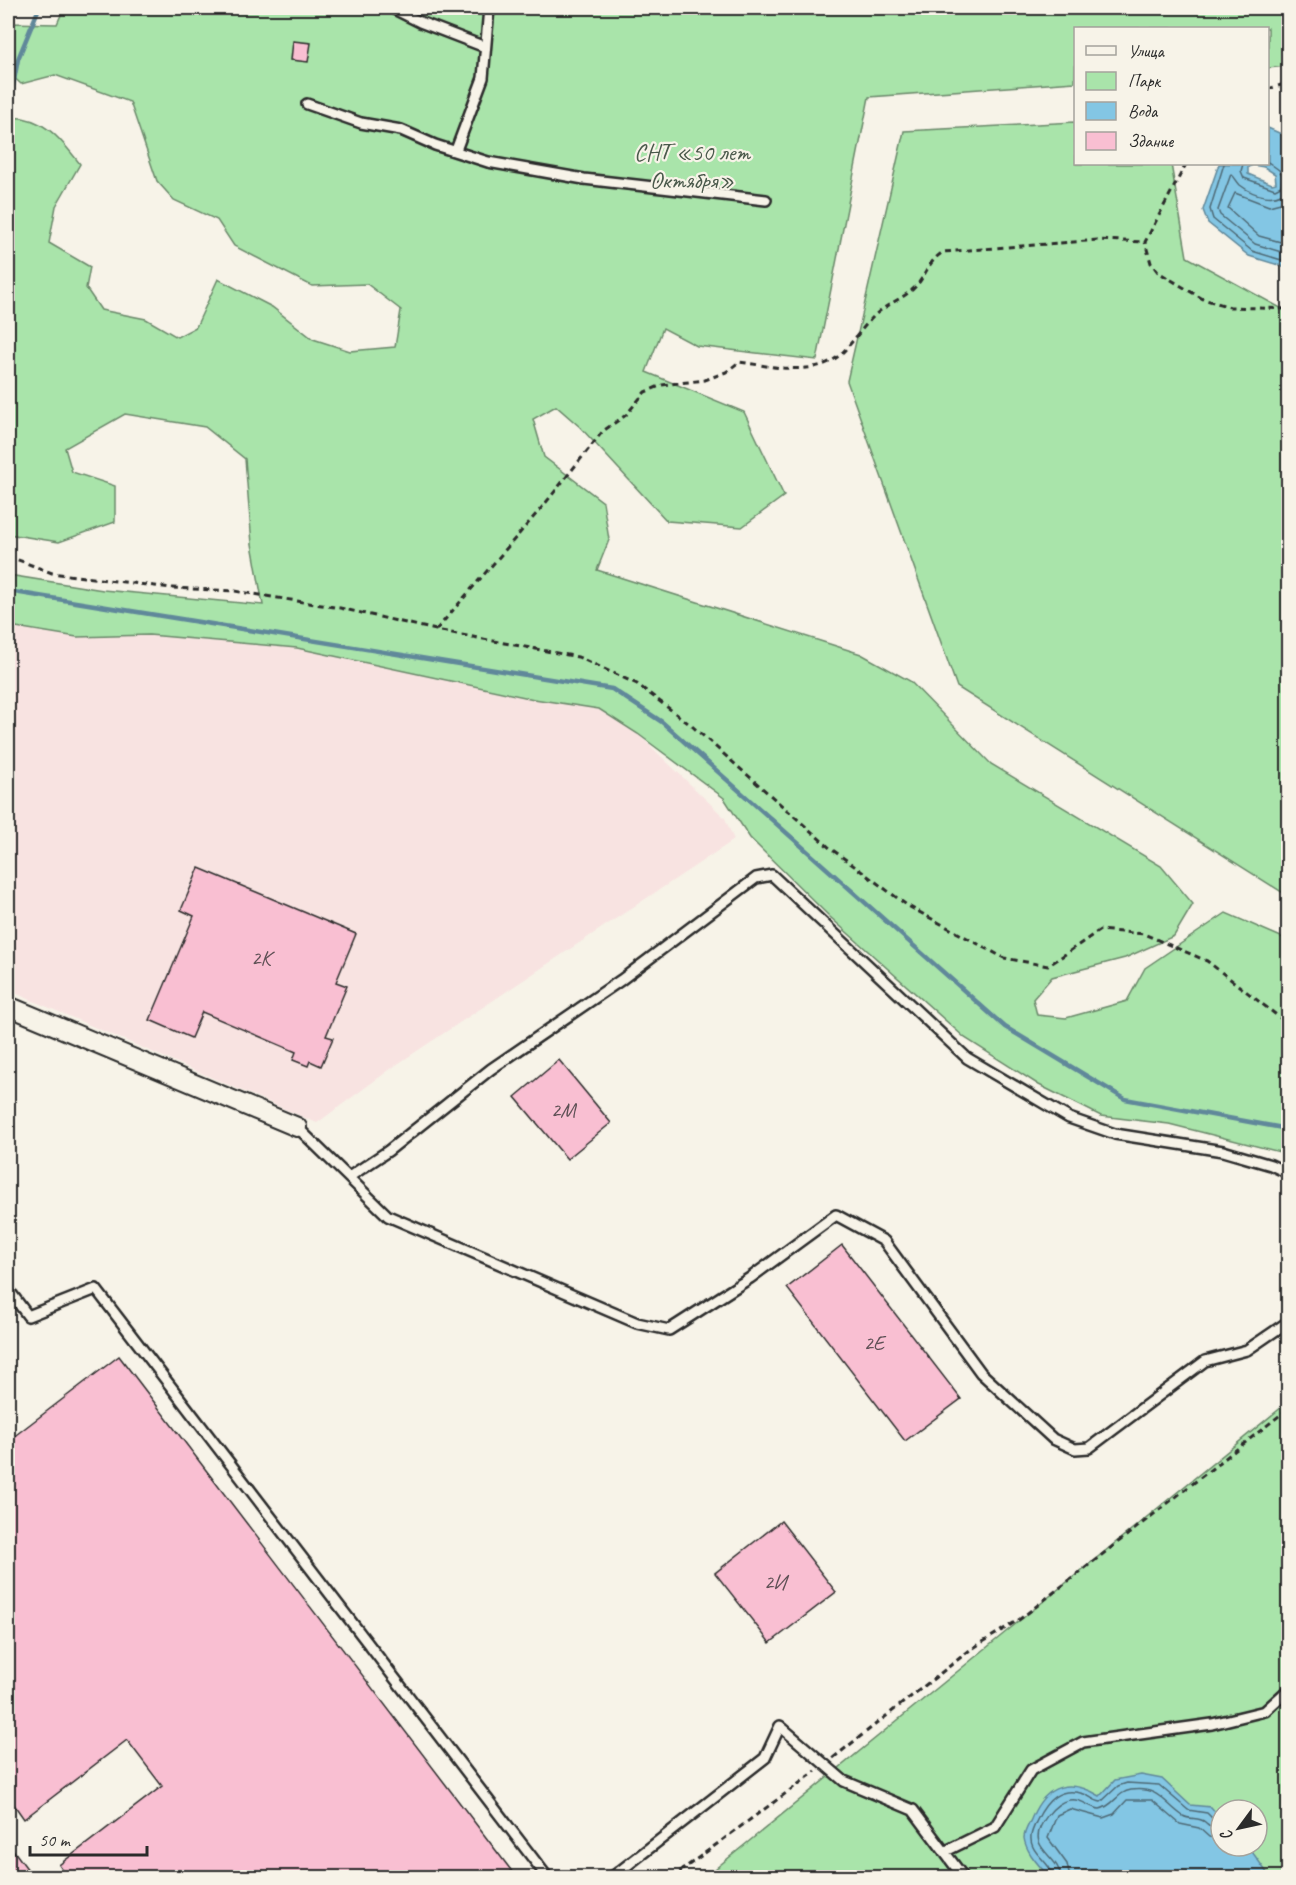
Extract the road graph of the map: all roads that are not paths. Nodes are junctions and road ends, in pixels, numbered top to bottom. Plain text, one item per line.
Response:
1 (392, 8) edge
2 (489, 8) edge
3 (485, 47) junction
4 (307, 104) dead end
5 (456, 150) junction
6 (766, 200) dead end
7 (8, 1006) edge
8 (297, 1127) joint
9 (1288, 1173) edge
10 (349, 1177) junction
11 (8, 1289) edge
12 (1288, 1322) edge
13 (1288, 1690) edge
14 (944, 1852) junction
15 (548, 1878) edge
16 (611, 1878) edge
17 (964, 1878) edge

1 - 3 lane
2 - 3 lane
3 - 5 lane
4 - 5 lane
5 - 6 lane
7 - 8 street
8 - 10 lane
9 - 10 lane
10 - 12 lane
11 - 15 lane
13 - 14 lane
14 - 16 lane
14 - 17 lane

